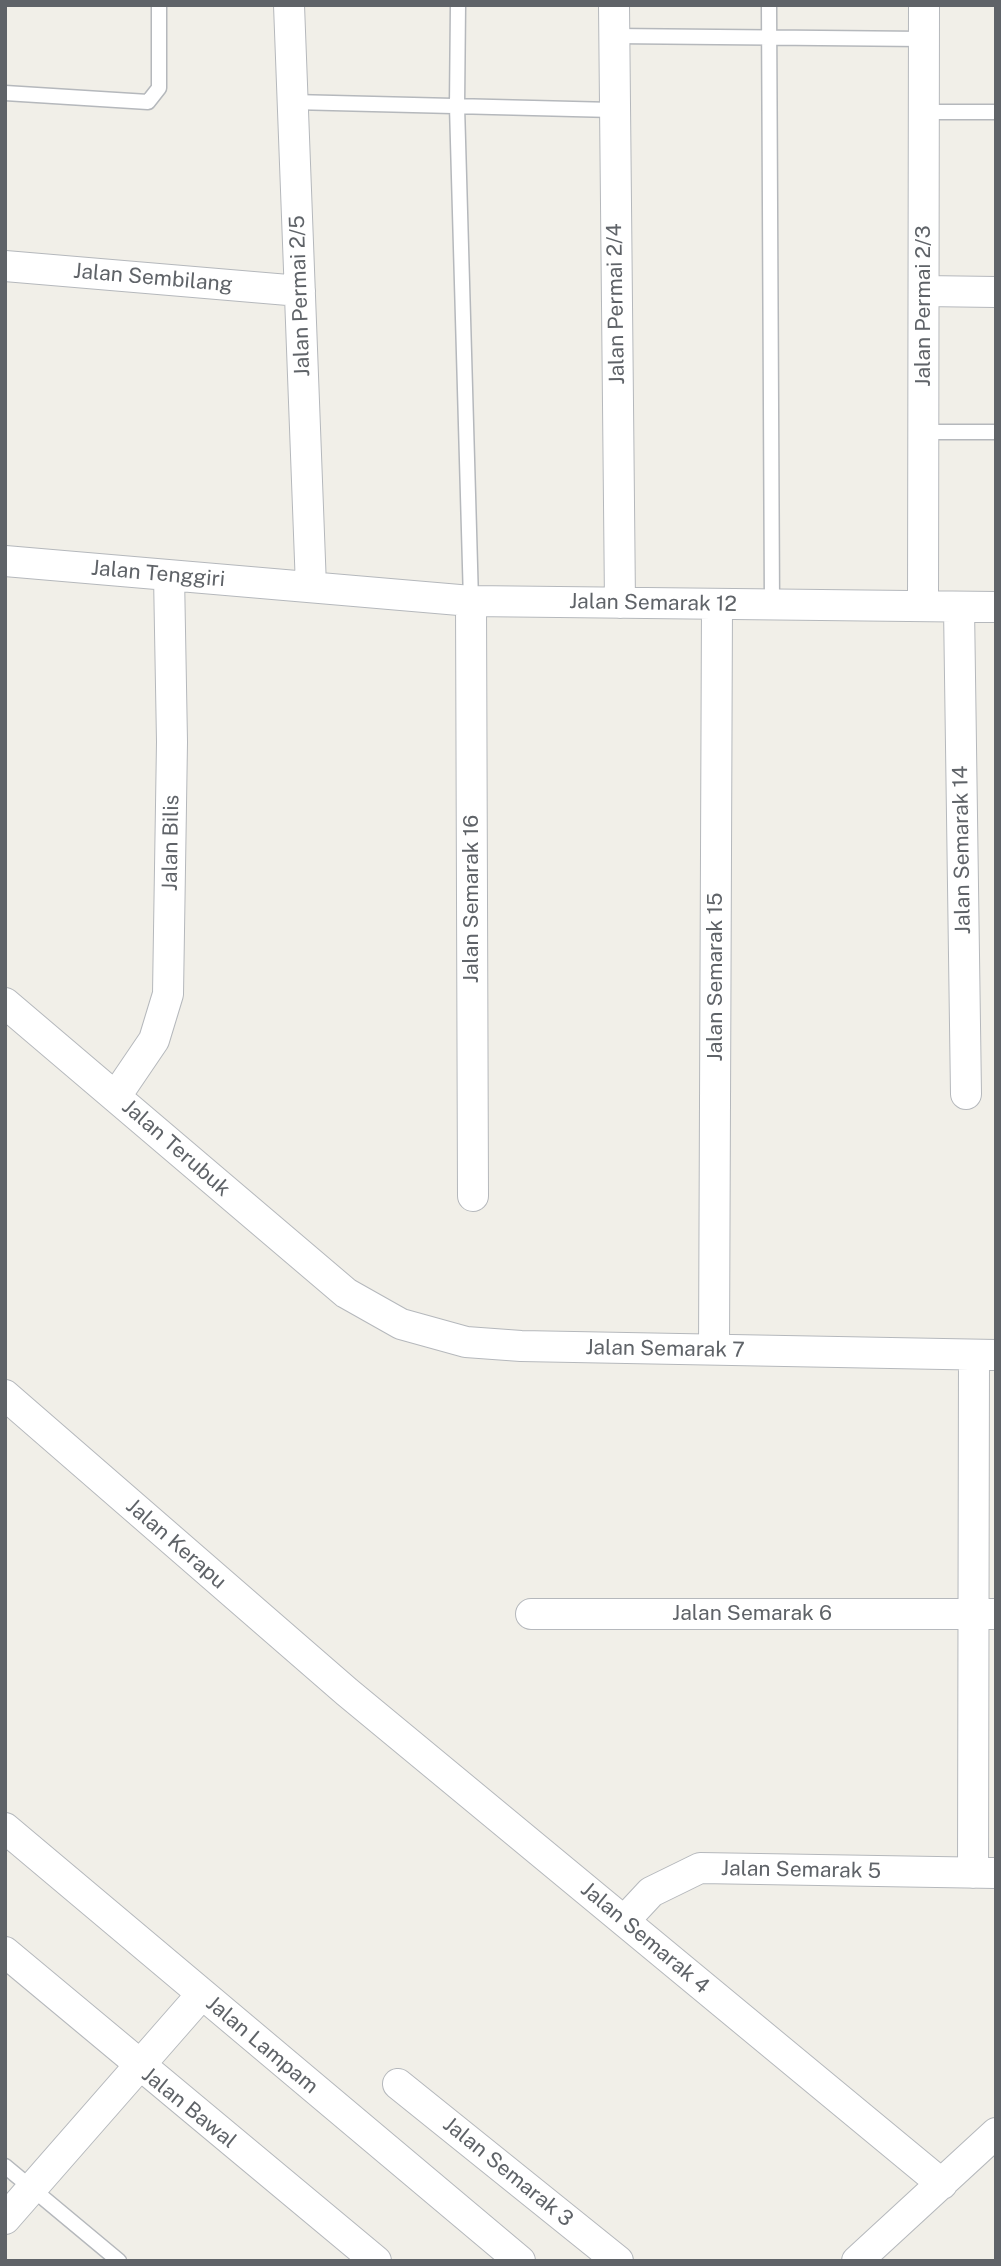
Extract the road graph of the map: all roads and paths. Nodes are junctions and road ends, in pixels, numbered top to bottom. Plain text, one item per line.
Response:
1 (159, 5) edge
2 (289, 5) edge
3 (458, 5) edge
4 (614, 5) edge
5 (769, 5) edge
6 (924, 5) edge
7 (614, 36) junction
8 (769, 36) junction
9 (925, 39) junction
10 (5, 93) edge
11 (293, 102) junction
12 (457, 106) junction
13 (613, 110) junction
14 (924, 112) junction
15 (996, 112) edge
16 (5, 266) edge
17 (300, 291) junction
18 (924, 292) junction
19 (996, 292) edge
20 (923, 432) junction
21 (996, 432) edge
22 (5, 561) edge
23 (169, 575) junction
24 (311, 587) junction
25 (471, 601) junction
26 (620, 603) junction
27 (717, 604) junction
28 (772, 604) junction
29 (923, 606) junction
30 (959, 607) junction
31 (996, 607) edge
32 (5, 1003) edge
33 (966, 1094) dead end
34 (116, 1096) junction
35 (473, 1196) dead end
36 (346, 1293) joint
37 (714, 1349) junction
38 (985, 1355) edge
39 (5, 1395) edge
40 (531, 1614) dead end
41 (985, 1614) edge
42 (347, 1692) joint
43 (5, 1828) edge
44 (985, 1873) edge
45 (624, 1921) junction
46 (5, 1952) edge
47 (202, 1994) junction
48 (138, 2066) junction
49 (398, 2084) dead end
50 (996, 2133) edge
51 (5, 2166) edge
52 (942, 2184) junction
53 (32, 2188) junction
54 (5, 2219) edge
55 (119, 2261) edge
56 (376, 2261) edge
57 (520, 2261) edge
58 (618, 2261) edge
59 (856, 2261) edge

1 - 10 lane
2 - 11 street, Jalan Permai 2/5
3 - 12 lane
4 - 7 street, Jalan Permai 2/4
5 - 8 lane
6 - 9 street, Jalan Permai 2/3
7 - 8 lane
7 - 13 street, Jalan Permai 2/4
8 - 9 lane
8 - 28 lane
9 - 14 street, Jalan Permai 2/3
11 - 12 lane
11 - 17 street, Jalan Permai 2/5
12 - 13 lane
12 - 25 lane
13 - 26 street, Jalan Permai 2/4
14 - 15 lane
14 - 18 street, Jalan Permai 2/3
16 - 17 street, Jalan Sembilang
17 - 24 street, Jalan Permai 2/5
18 - 19 street
18 - 20 street, Jalan Permai 2/3
20 - 21 lane
20 - 29 street, Jalan Permai 2/3
22 - 23 street, Jalan Tenggiri
23 - 24 street, Jalan Tenggiri
23 - 34 street, Jalan Bilis
24 - 25 street, Jalan Semarak 12
25 - 26 street, Jalan Semarak 12
25 - 35 street, Jalan Semarak 16
26 - 27 street, Jalan Semarak 12
27 - 28 street, Jalan Semarak 12
27 - 37 street, Jalan Semarak 15
28 - 29 street, Jalan Semarak 12
29 - 30 street, Jalan Semarak 12
30 - 31 street, Jalan Semarak 12
30 - 33 street, Jalan Semarak 14
32 - 34 street, Jalan Terubuk
34 - 36 street, Jalan Terubuk
36 - 37 street, Jalan Semarak 7
37 - 38 street, Jalan Semarak 7
38 - 41 street
39 - 42 street, Jalan Kerapu
40 - 41 street, Jalan Semarak 6
41 - 44 street
42 - 45 street, Jalan Semarak 4
43 - 47 street, Jalan Lampam
44 - 45 street, Jalan Semarak 5
45 - 52 street, Jalan Semarak 4
46 - 48 street, Jalan Bawal
47 - 48 street
47 - 57 street, Jalan Lampam
48 - 53 street
48 - 56 street, Jalan Bawal
49 - 58 street, Jalan Semarak 3
50 - 52 street
51 - 53 lane
52 - 59 street
53 - 54 street
53 - 55 lane

